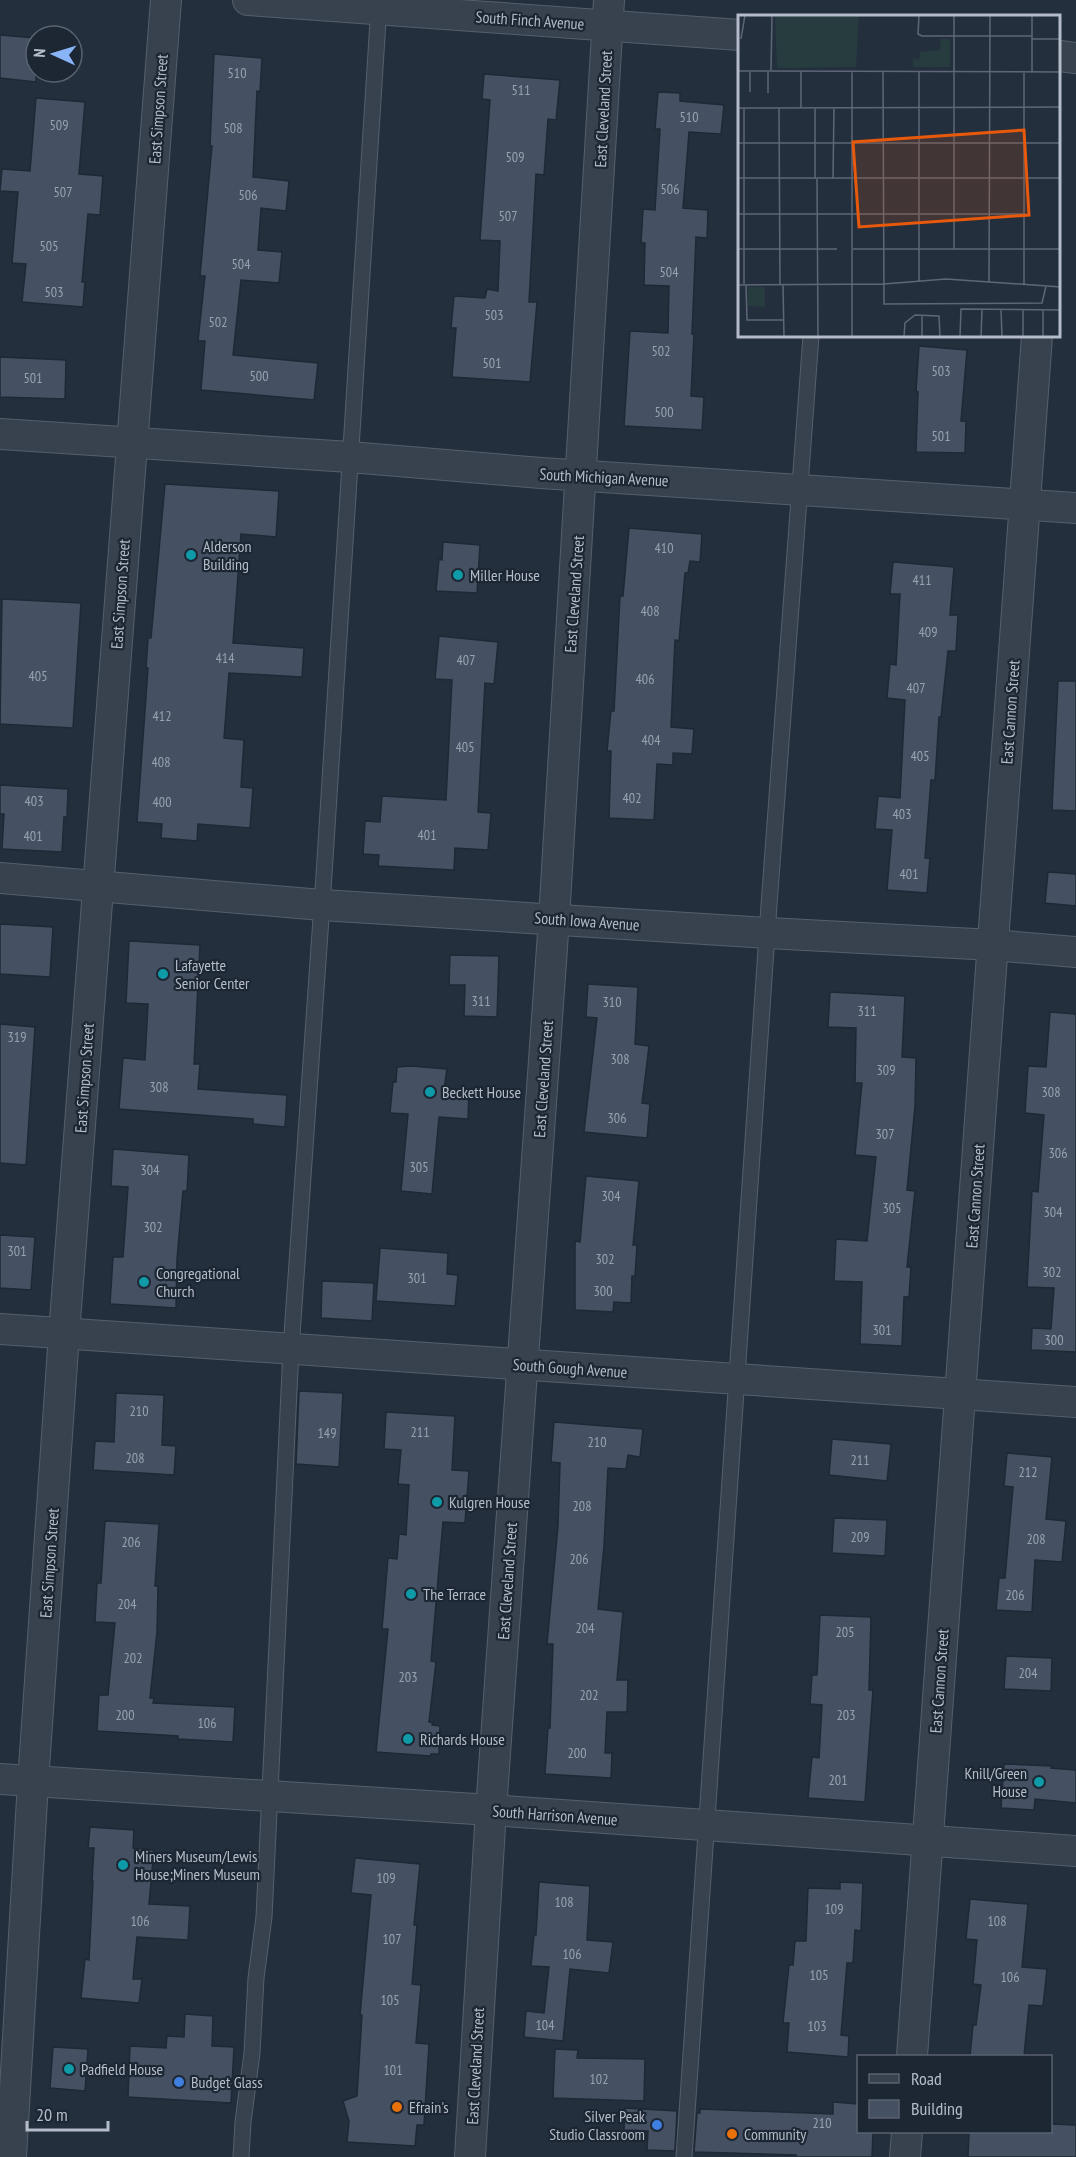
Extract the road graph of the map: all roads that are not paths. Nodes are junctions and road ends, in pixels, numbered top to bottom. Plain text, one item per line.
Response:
1 (166, 0) edge
2 (248, 0) edge
3 (379, 5) edge
4 (608, 13) edge
5 (738, 35) edge
6 (1061, 56) edge
7 (1076, 58) edge
8 (811, 338) edge
9 (1037, 338) edge
10 (0, 434) edge
11 (132, 443) junction
12 (350, 457) junction
13 (581, 476) junction
14 (799, 490) junction
15 (1025, 504) junction
16 (1076, 508) edge
17 (0, 878) edge
18 (99, 885) junction
19 (322, 905) junction
20 (554, 919) junction
21 (768, 933) junction
22 (993, 945) junction
23 (1076, 952) edge
24 (0, 1329) edge
25 (64, 1334) junction
26 (291, 1349) junction
27 (523, 1365) junction
28 (738, 1379) junction
29 (960, 1394) junction
30 (1076, 1402) edge
31 (0, 1779) edge
32 (33, 1782) junction
33 (270, 1796) junction
34 (490, 1810) junction
35 (707, 1826) junction
36 (928, 1842) junction
37 (1076, 1851) edge
38 (912, 2055) edge
39 (907, 2133) edge
40 (10, 2157) edge
41 (242, 2157) edge
42 (470, 2157) edge
43 (684, 2157) edge
44 (905, 2157) edge

1 - 11 street, East Simpson Street
2 - 3 street, South Finch Avenue
3 - 4 street, South Finch Avenue
3 - 12 lane
4 - 5 street, South Finch Avenue
4 - 13 street, East Cleveland Street
6 - 7 street
8 - 14 lane
9 - 15 street, East Cannon Street
10 - 11 street, South Michigan Avenue
11 - 12 street, South Michigan Avenue
11 - 18 street, East Simpson Street
12 - 13 street, South Michigan Avenue
12 - 19 lane
13 - 14 street, South Michigan Avenue
13 - 20 street, East Cleveland Street
14 - 15 street, South Michigan Avenue
14 - 21 lane
15 - 16 street, South Michigan Avenue
15 - 22 street, East Cannon Street
17 - 18 street, South Iowa Avenue
18 - 19 street, South Iowa Avenue
18 - 25 street, East Simpson Street
19 - 20 street, South Iowa Avenue
19 - 26 lane
20 - 21 street, South Iowa Avenue
20 - 27 street, East Cleveland Street
21 - 22 street, South Iowa Avenue
21 - 28 lane
22 - 23 street, South Iowa Avenue
22 - 29 street, East Cannon Street
24 - 25 street, South Gough Avenue
25 - 26 street, South Gough Avenue
25 - 32 street, East Simpson Street
26 - 27 street, South Gough Avenue
26 - 33 lane
27 - 28 street, South Gough Avenue
27 - 34 street, East Cleveland Street
28 - 29 street, South Gough Avenue
28 - 35 lane
29 - 30 street, South Gough Avenue
29 - 36 street, East Cannon Street
31 - 32 street, South Harrison Avenue
32 - 33 street, South Harrison Avenue
32 - 40 street, East Simpson Street
33 - 34 street, South Harrison Avenue
33 - 41 lane
34 - 35 street, South Harrison Avenue
34 - 42 street, East Cleveland Street
35 - 36 street, South Harrison Avenue
35 - 43 lane
36 - 37 street, South Harrison Avenue
36 - 38 street, East Cannon Street
39 - 44 street

